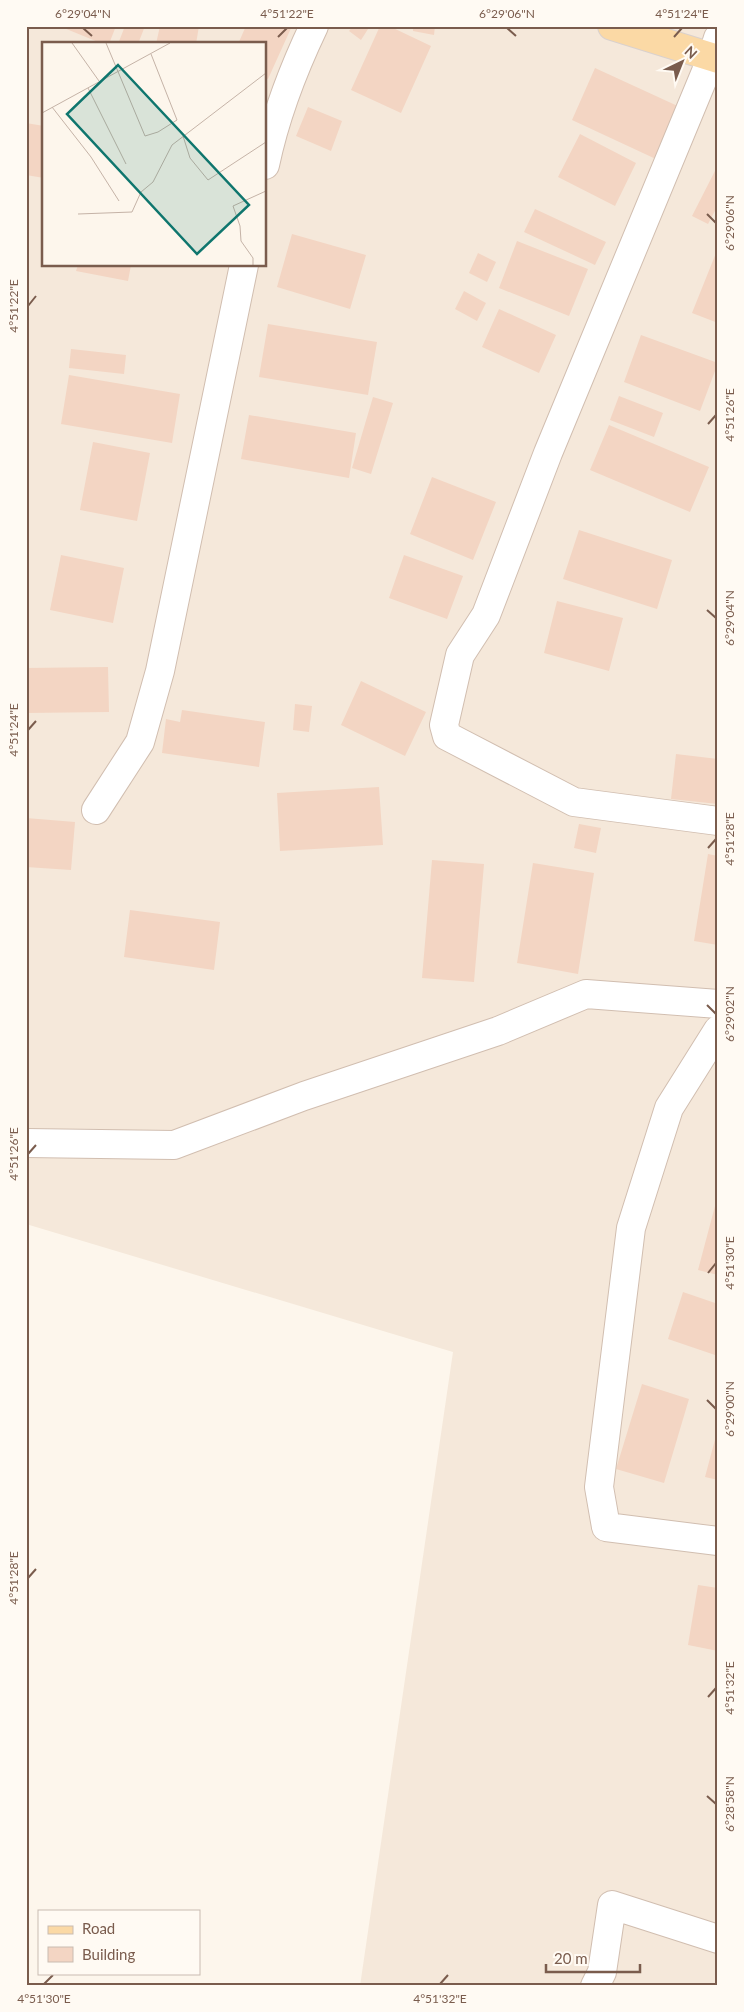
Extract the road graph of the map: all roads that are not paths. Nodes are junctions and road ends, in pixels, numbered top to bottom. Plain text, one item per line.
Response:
1 (314, 26) edge
2 (612, 26) edge
3 (716, 51) edge
4 (266, 160) edge
5 (244, 266) edge
6 (96, 810) dead end
7 (718, 821) edge
8 (718, 1004) edge
9 (718, 1030) edge
10 (26, 1143) edge
11 (718, 1541) edge
12 (718, 1939) edge
13 (595, 1986) edge

1 - 4 street
2 - 3 main road
3 - 7 street
5 - 6 street
8 - 10 street
9 - 11 street
12 - 13 street

